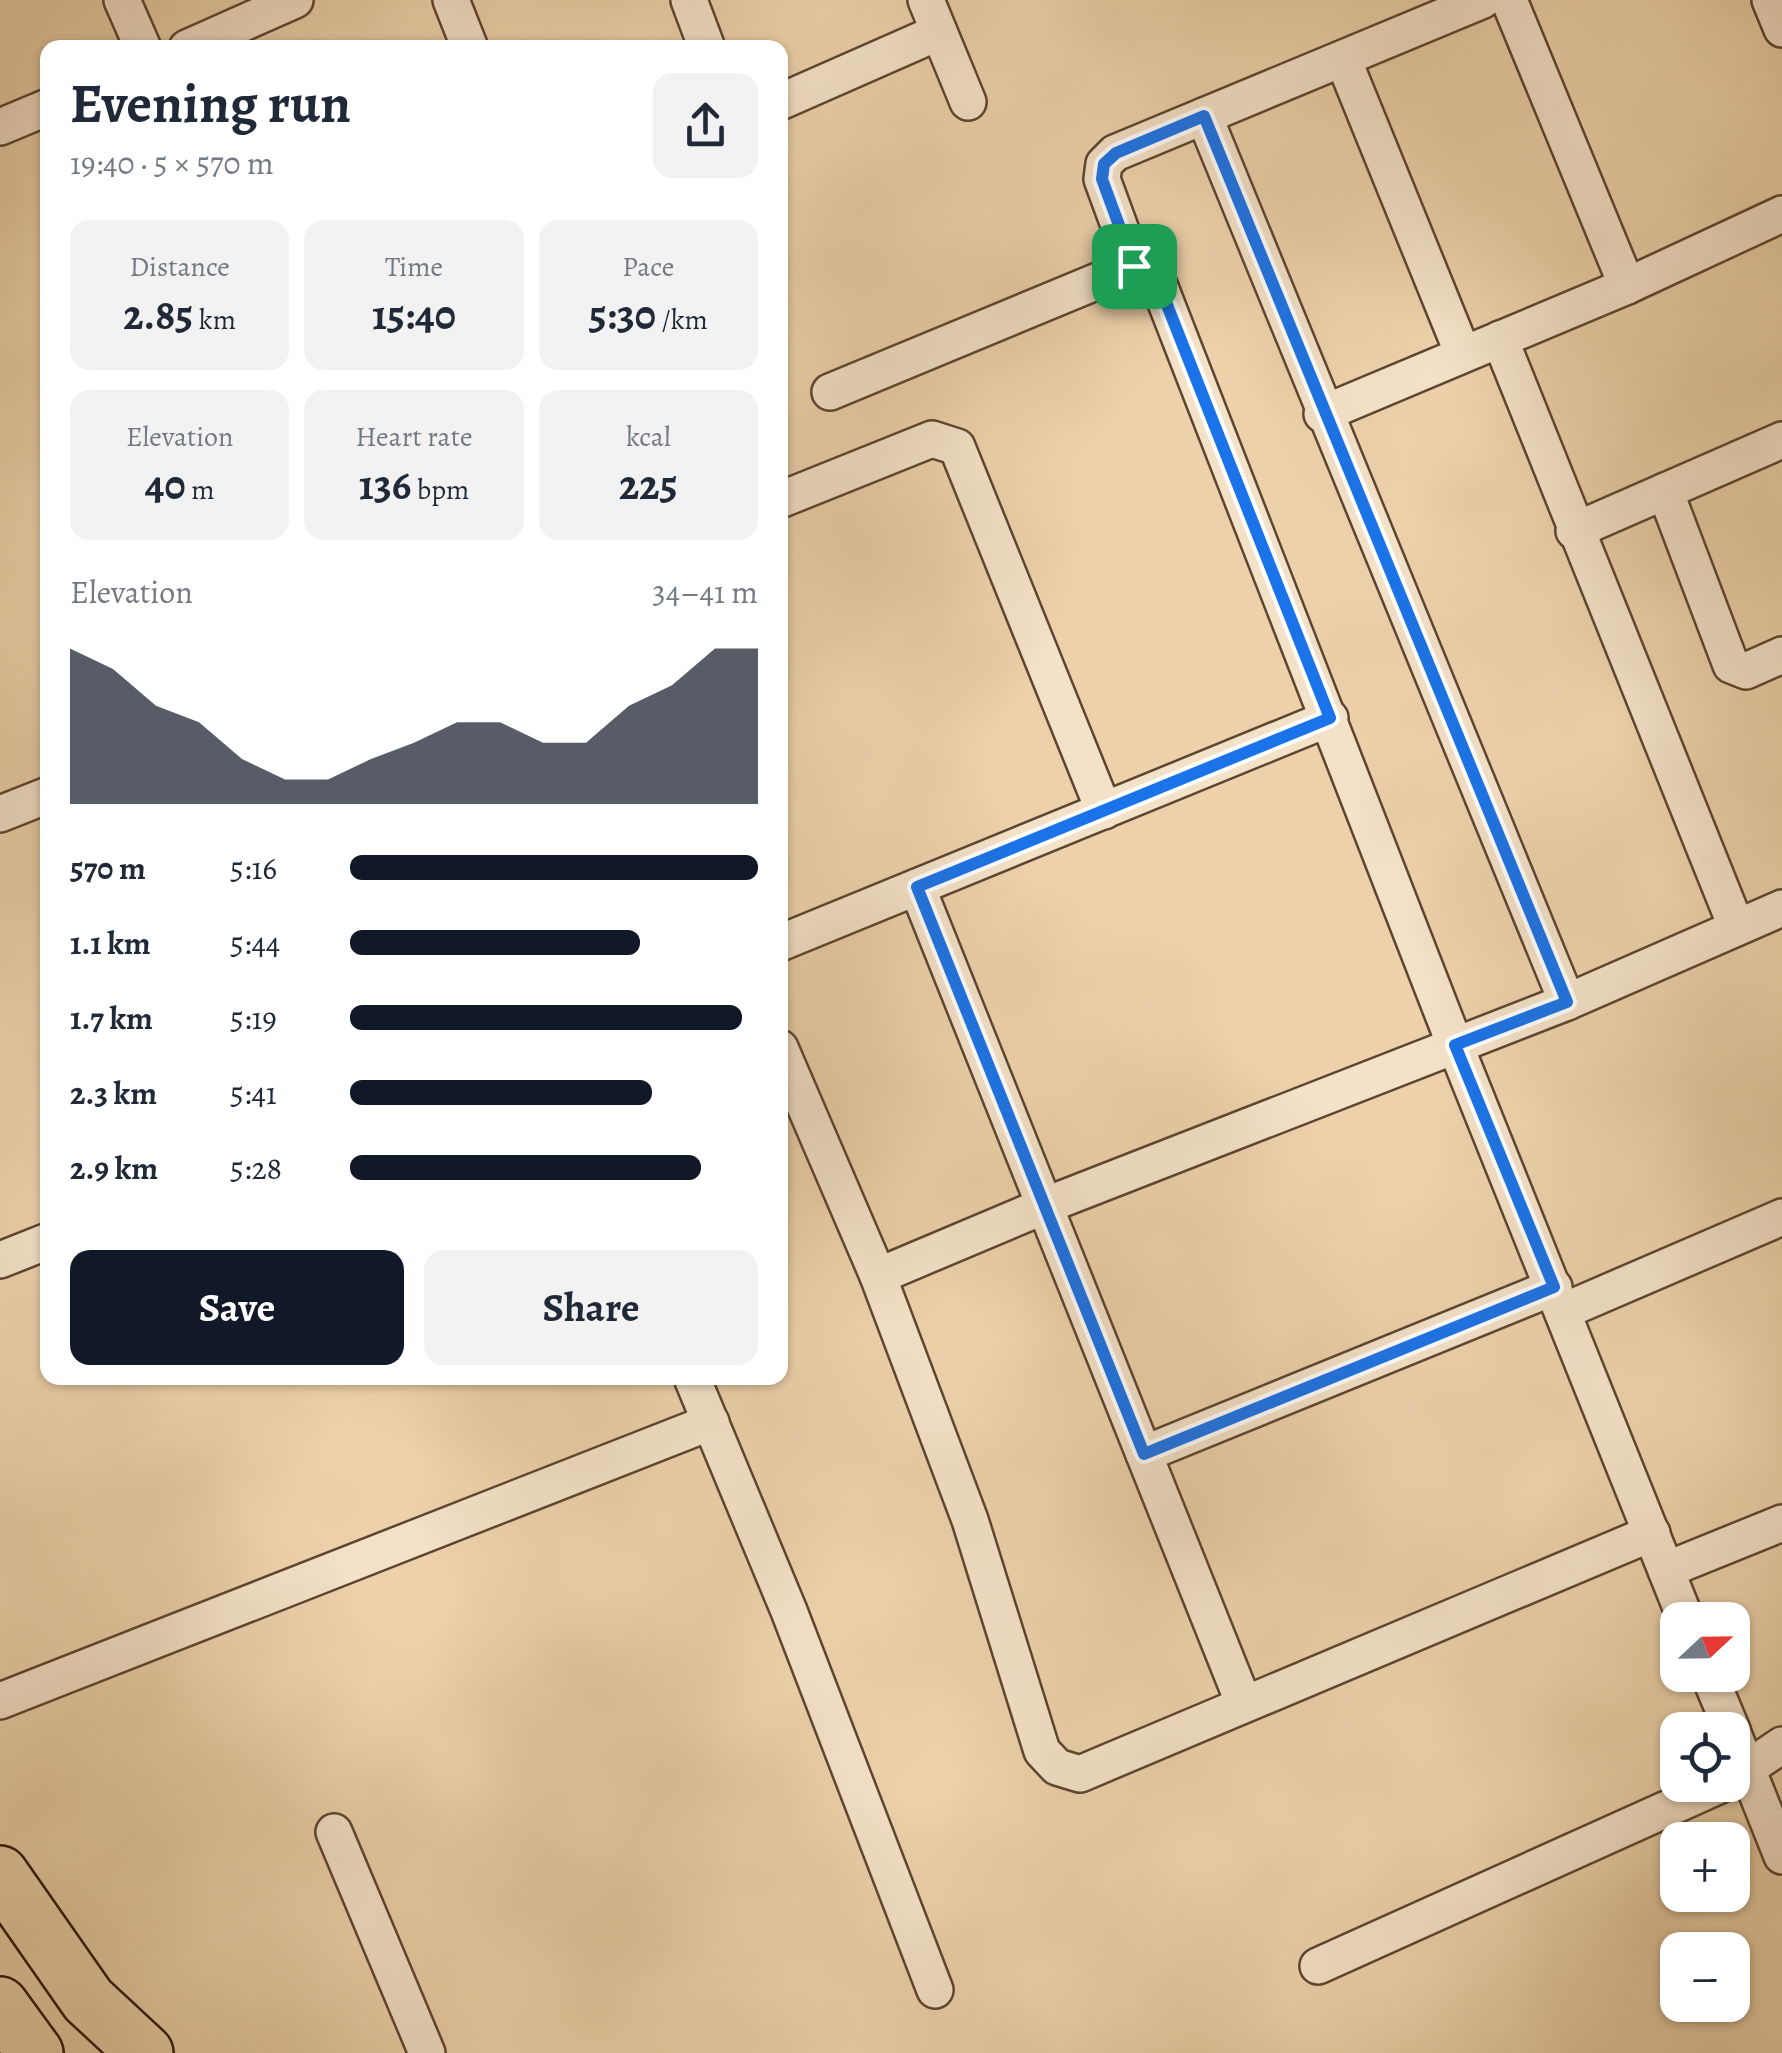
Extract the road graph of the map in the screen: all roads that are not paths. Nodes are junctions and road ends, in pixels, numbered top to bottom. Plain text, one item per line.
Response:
1 (122, 0) edge
2 (295, 0) edge
3 (451, 0) edge
4 (689, 0) edge
5 (1484, 0) edge
6 (1509, 0) edge
7 (1770, 0) edge
8 (932, 16) edge
9 (1782, 29) edge
10 (140, 40) edge
11 (205, 40) edge
12 (467, 40) edge
13 (704, 40) edge
14 (1342, 58) junction
15 (788, 97) edge
16 (968, 102) dead end
17 (40, 110) edge
18 (1204, 116) junction
19 (0, 127) edge
20 (1782, 214) edge
21 (1134, 266) junction
22 (1627, 286) junction
23 (1500, 339) junction
24 (1463, 354) junction
25 (830, 392) dead end
26 (1322, 414) junction
27 (1782, 440) edge
28 (1665, 491) junction
29 (788, 497) edge
30 (1574, 531) junction
31 (1782, 655) edge
32 (1330, 718) junction
33 (40, 798) edge
34 (1104, 811) junction
35 (0, 814) edge
36 (917, 887) junction
37 (1782, 908) edge
38 (1736, 926) junction
39 (788, 940) edge
40 (1567, 1002) junction
41 (1455, 1045) junction
42 (788, 1067) edge
43 (1044, 1206) junction
44 (1782, 1217) edge
45 (40, 1244) edge
46 (0, 1260) edge
47 (878, 1276) junction
48 (1559, 1299) junction
49 (695, 1385) edge
50 (711, 1422) junction
51 (1144, 1454) junction
52 (1782, 1523) edge
53 (1652, 1534) junction
54 (1666, 1570) junction
55 (1679, 1602) edge
56 (0, 1700) edge
57 (1244, 1704) junction
58 (1782, 1745) edge
59 (1750, 1768) edge
60 (1683, 1802) edge
61 (1748, 1802) edge
62 (334, 1832) dead end
63 (1782, 1856) edge
64 (0, 1874) edge
65 (1318, 1966) dead end
66 (935, 1990) dead end
67 (0, 2005) edge
68 (34, 2053) edge
69 (145, 2053) edge
70 (427, 2053) edge

1 - 10 street
2 - 11 street
3 - 12 street
4 - 13 street
5 - 14 street
6 - 22 street
7 - 9 street
8 - 15 street
8 - 16 street
14 - 18 street
14 - 24 street
17 - 19 street
18 - 21 street
18 - 26 street
20 - 22 street
21 - 25 street
21 - 32 street
22 - 23 street
23 - 24 street
23 - 30 street
24 - 26 street
26 - 40 street
27 - 28 street
28 - 30 street
28 - 31 street
29 - 34 street
30 - 38 street
32 - 34 street
32 - 41 street
33 - 35 street
34 - 36 street
36 - 39 street
36 - 43 street
37 - 38 street
38 - 40 street
40 - 41 street
41 - 43 street
41 - 48 street
42 - 47 street
43 - 47 street
43 - 51 street
44 - 48 street
45 - 46 street
47 - 57 street
48 - 51 street
48 - 53 street
49 - 50 street
50 - 56 street
50 - 66 street
51 - 57 street
52 - 54 street
53 - 54 street
53 - 57 street
54 - 55 street
58 - 59 street
60 - 65 street
61 - 63 street
62 - 70 street
64 - 69 main road
67 - 68 main road

